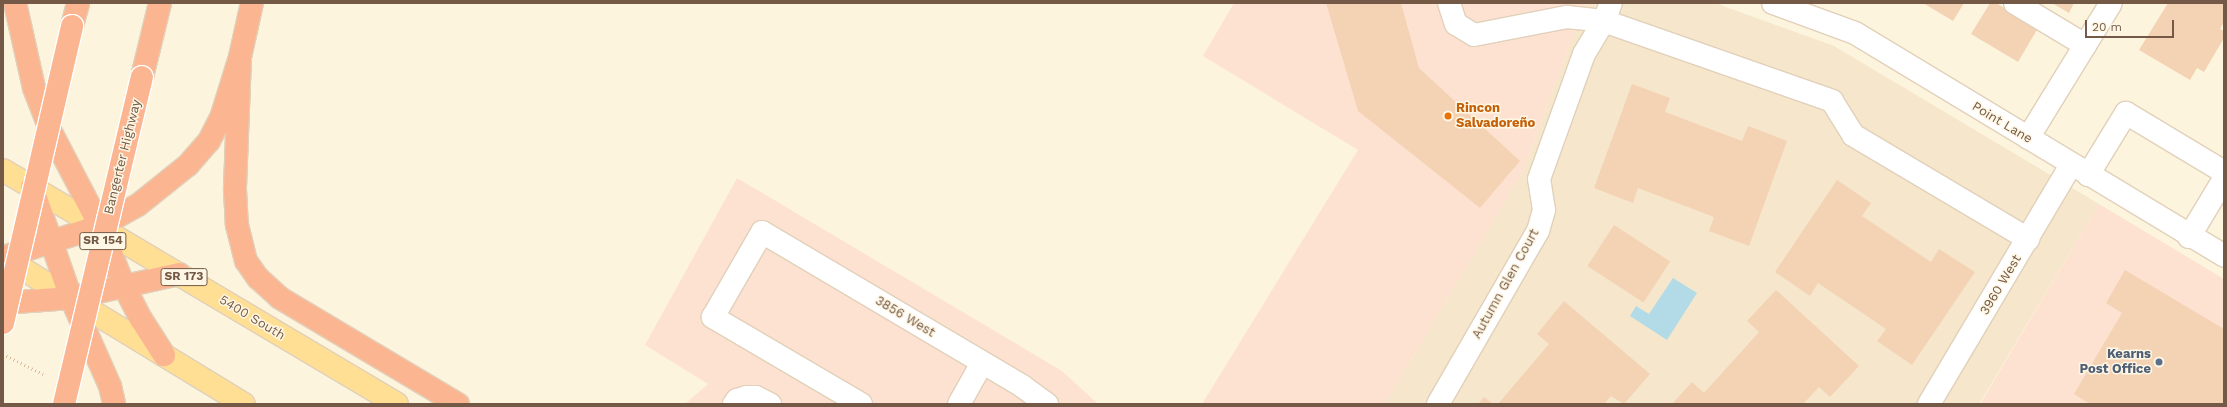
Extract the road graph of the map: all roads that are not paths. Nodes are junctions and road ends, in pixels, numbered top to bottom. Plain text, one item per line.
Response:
1 (15, 3) edge
2 (78, 3) edge
3 (160, 3) edge
4 (252, 3) edge
5 (1449, 3) edge
6 (1773, 3) edge
7 (2015, 3) edge
8 (2111, 3) edge
9 (1607, 12) edge
10 (2085, 45) junction
11 (240, 57) junction
12 (2028, 138) junction
13 (3, 170) edge
14 (2080, 170) junction
15 (2224, 172) edge
16 (2224, 179) edge
17 (32, 187) junction
18 (100, 226) junction
19 (2189, 237) junction
20 (2028, 239) junction
21 (52, 242) junction
22 (2224, 256) edge
23 (4, 257) edge
24 (179, 274) junction
25 (124, 286) junction
26 (71, 298) junction
27 (3, 303) edge
28 (3, 323) edge
29 (164, 355) junction
30 (982, 363) junction
31 (64, 404) edge
32 (114, 404) edge
33 (244, 404) edge
34 (398, 404) edge
35 (458, 404) edge
36 (734, 404) edge
37 (770, 404) edge
38 (861, 404) edge
39 (959, 404) edge
40 (1047, 404) edge
41 (1438, 404) edge
42 (1929, 404) edge

1 - 18 highway
2 - 28 highway, bridge
3 - 31 highway, Bangerter Highway / SR 154, bridge
4 - 11 highway
5 - 9 street
6 - 12 street, Point Lane
7 - 10 street
8 - 10 street
9 - 20 street
9 - 41 street, Autumn Glen Court
10 - 12 street
11 - 18 highway
11 - 35 highway
12 - 14 street, Point Lane
13 - 17 main road, 5400 South / SR 173
14 - 15 street, 3960 West
14 - 19 street, Point Lane
14 - 20 street, 3960 West
16 - 19 street
17 - 18 main road, 5400 South / SR 173
17 - 21 highway
18 - 21 highway
18 - 24 main road, 5400 South / SR 173
18 - 25 highway
19 - 22 street, Point Lane
20 - 42 street, 3960 West
21 - 23 highway
21 - 26 highway
23 - 26 main road
24 - 25 highway
24 - 34 main road, 5400 South / SR 173
25 - 26 highway
25 - 29 highway
26 - 27 highway
26 - 29 main road
26 - 32 highway
29 - 33 main road
30 - 38 street, 3856 West
30 - 39 street
30 - 40 street, 3856 West
36 - 37 street

